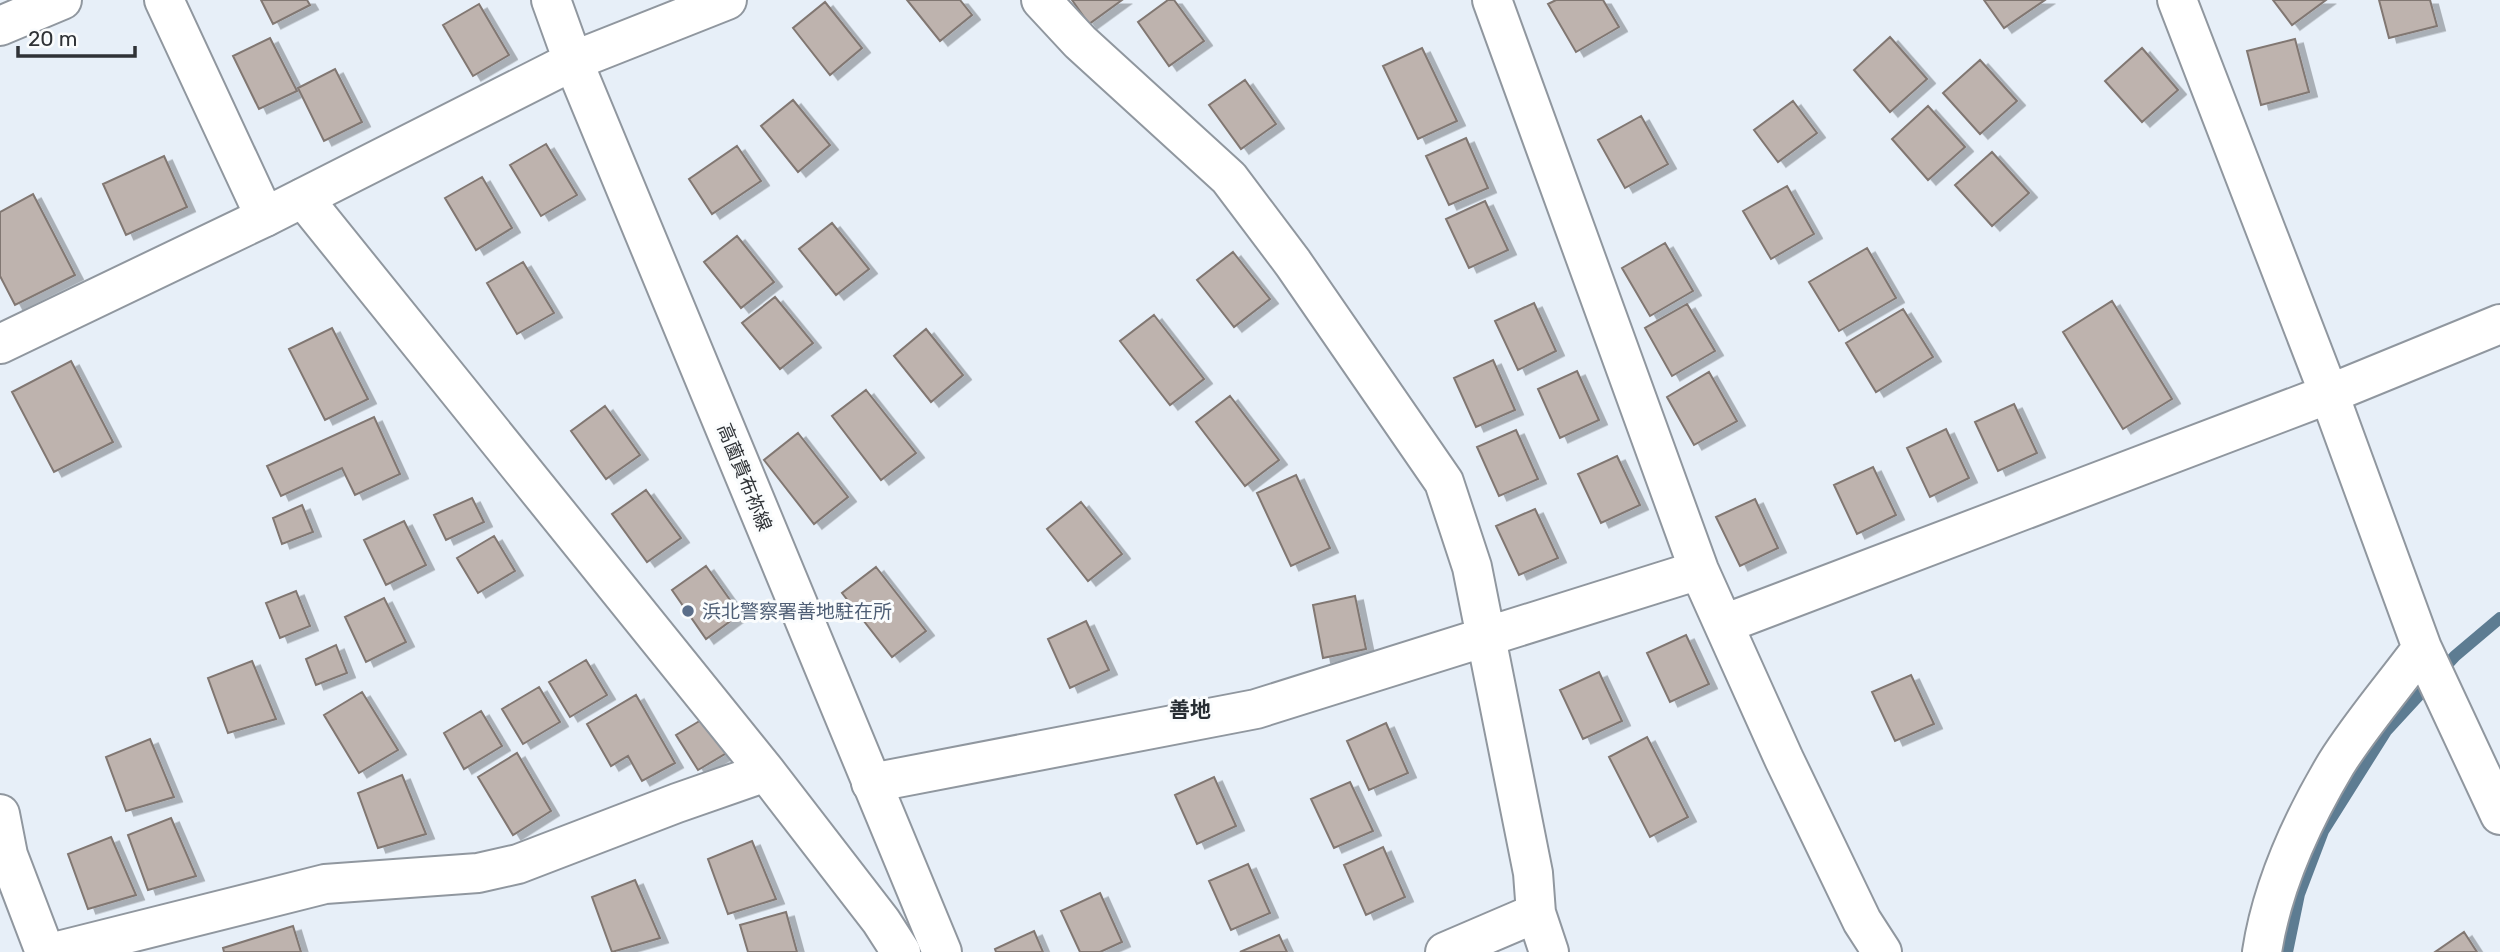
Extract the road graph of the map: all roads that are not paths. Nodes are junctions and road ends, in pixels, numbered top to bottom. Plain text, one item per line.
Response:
1 (62, 0) edge
2 (164, 0) edge
3 (551, 0) edge
4 (727, 0) edge
5 (1041, 0) edge
6 (1492, 0) edge
7 (2177, 0) edge
8 (0, 26) edge
9 (573, 61) junction
10 (303, 198) junction
11 (265, 217) junction
12 (2500, 324) edge
13 (0, 344) edge
14 (2329, 394) junction
15 (1699, 570) junction
16 (1724, 624) junction
17 (1488, 637) junction
18 (2430, 665) junction
19 (766, 772) junction
20 (871, 783) junction
21 (0, 814) edge
22 (2500, 815) edge
23 (1536, 913) junction
24 (46, 952) edge
25 (54, 952) edge
26 (901, 952) edge
27 (942, 952) edge
28 (1445, 952) edge
29 (1549, 952) edge
30 (1882, 952) edge
31 (2263, 952) edge

1 - 8 street
2 - 11 street
3 - 9 street, 高薗貴布祢線
4 - 9 street
5 - 17 street
6 - 15 street
7 - 14 street
9 - 10 street
9 - 20 street, 高薗貴布祢線
10 - 11 street
10 - 19 street
11 - 13 street
12 - 14 street
14 - 16 street
14 - 18 street
15 - 16 street
15 - 17 street
16 - 30 street
17 - 20 street
17 - 23 street
18 - 22 street
18 - 31 street
19 - 25 street
19 - 26 street
20 - 27 street, 高薗貴布祢線
21 - 24 street
23 - 28 street
23 - 29 street

